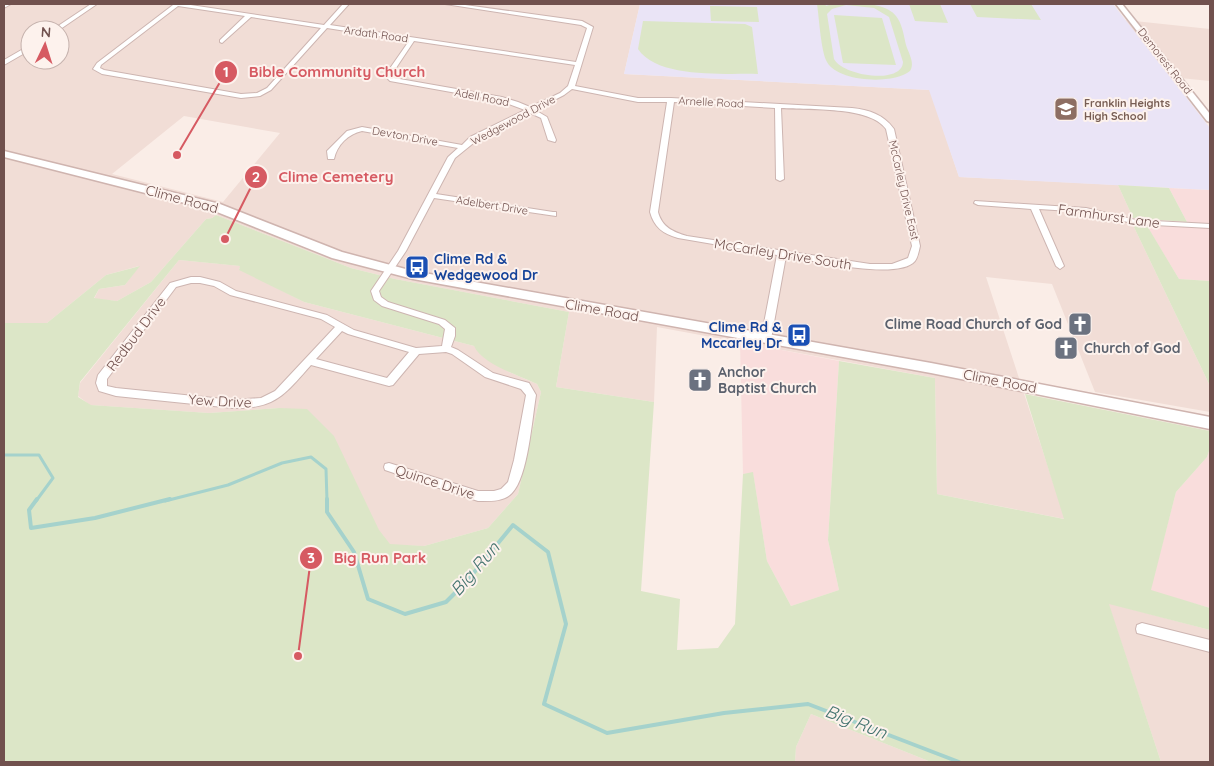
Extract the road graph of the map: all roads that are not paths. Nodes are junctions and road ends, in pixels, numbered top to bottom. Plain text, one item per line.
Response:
1 (8, 4) edge
2 (94, 4) edge
3 (174, 4) edge
4 (178, 4) edge
5 (346, 4) edge
6 (448, 4) edge
7 (1119, 4) edge
8 (4, 6) edge
9 (250, 15) junction
10 (70, 20) edge
11 (325, 26) junction
12 (414, 40) junction
13 (222, 41) dead end
14 (20, 53) edge
15 (4, 63) edge
16 (578, 64) junction
17 (571, 87) junction
18 (671, 100) junction
19 (778, 106) junction
20 (530, 110) junction
21 (852, 110) joint
22 (1210, 119) edge
23 (552, 140) dead end
24 (463, 147) junction
25 (4, 154) edge
26 (331, 157) dead end
27 (780, 179) dead end
28 (431, 195) junction
29 (978, 203) dead end
30 (1034, 207) junction
31 (553, 214) dead end
32 (1210, 226) edge
33 (782, 253) junction
34 (907, 262) joint
35 (1060, 266) dead end
36 (389, 270) junction
37 (341, 326) junction
38 (766, 339) junction
39 (446, 349) junction
40 (416, 351) junction
41 (309, 360) junction
42 (101, 383) joint
43 (1210, 423) edge
44 (389, 467) dead end
45 (1142, 629) dead end
46 (1210, 646) edge

1 - 8 street
2 - 10 street
3 - 4 street, Ardath Road
4 - 9 street, Ardath Road
4 - 11 street
5 - 11 street
6 - 16 street, Wedgewood Drive
7 - 22 street, Demorest Road
9 - 11 street, Ardath Road
9 - 13 street
11 - 12 street, Ardath Road
12 - 16 street, Ardath Road
12 - 20 street, Adell Road
14 - 15 street
16 - 17 street, Wedgewood Drive
17 - 18 street, Arnelle Road
17 - 20 street, Wedgewood Drive
18 - 19 street, Arnelle Road
18 - 33 street, McCarley Drive South
19 - 21 street, Arnelle Road
19 - 27 street
20 - 23 street
20 - 24 street, Wedgewood Drive
21 - 34 street, McCarley Drive East
24 - 26 street, Devton Drive
24 - 28 street, Wedgewood Drive
25 - 36 main road, Clime Road
28 - 31 street, Adelbert Drive
28 - 36 street, Wedgewood Drive
29 - 30 street, Farmhurst Lane
30 - 32 street, Farmhurst Lane
30 - 35 street
33 - 34 street, McCarley Drive South
33 - 38 street
36 - 38 main road, Clime Road
36 - 39 street, Wedgewood Drive
37 - 40 street
37 - 41 street, Yew Drive
37 - 42 street, Redbud Drive
38 - 43 main road, Clime Road
39 - 40 street
39 - 44 street, Quince Drive
40 - 41 street
41 - 42 street, Yew Drive
45 - 46 street

